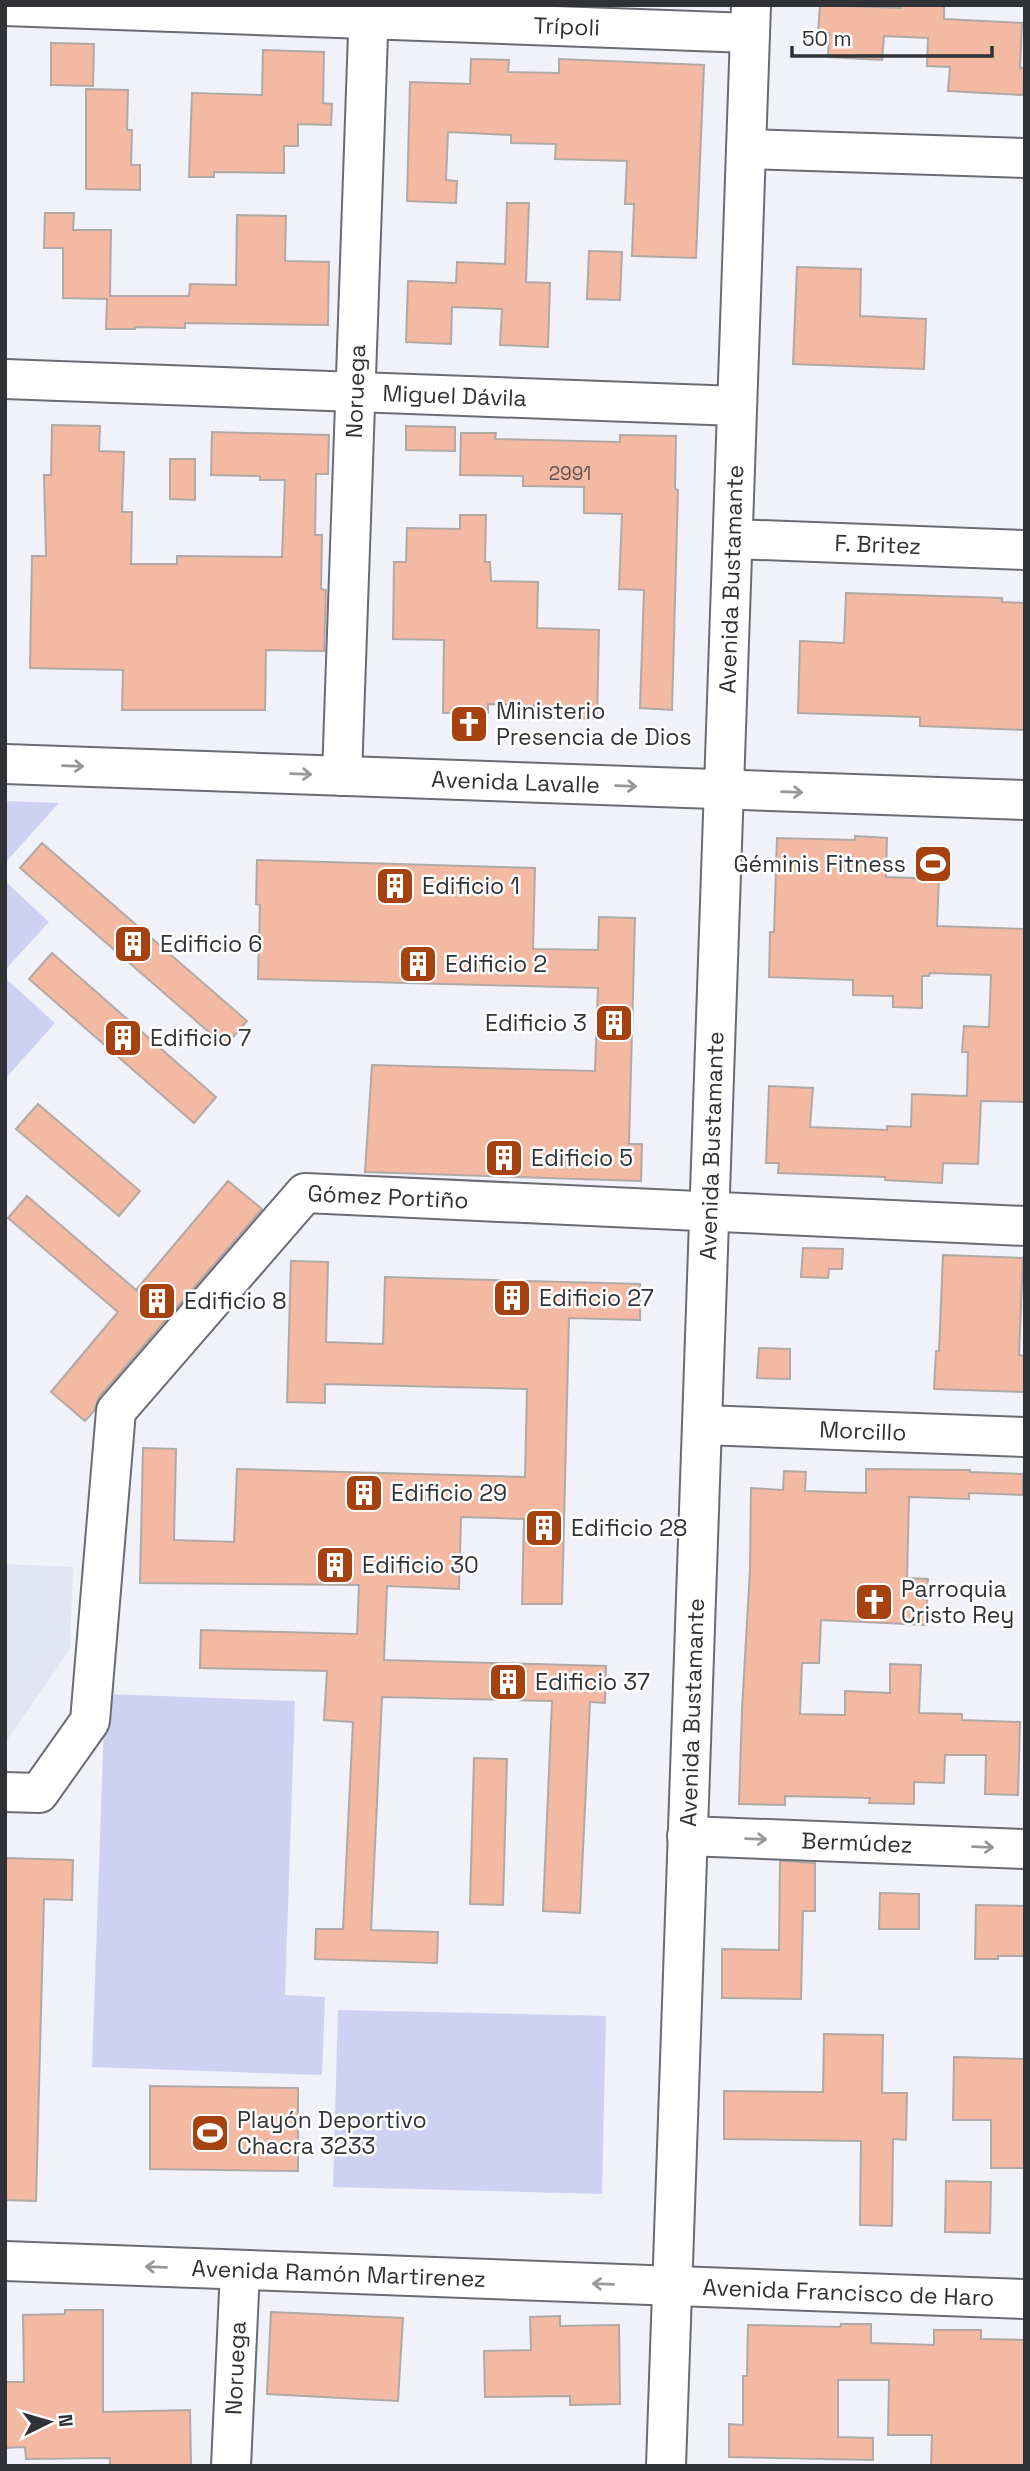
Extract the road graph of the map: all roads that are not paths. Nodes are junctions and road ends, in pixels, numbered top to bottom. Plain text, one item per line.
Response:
1 (5, 6) edge
2 (369, 12) edge
3 (751, 19) edge
4 (746, 149) junction
5 (1025, 158) edge
6 (5, 379) edge
7 (356, 392) junction
8 (737, 406) junction
9 (733, 539) junction
10 (1025, 550) edge
11 (5, 764) edge
12 (342, 776) junction
13 (724, 789) junction
14 (1025, 800) edge
15 (709, 1211) junction
16 (1025, 1226) edge
17 (702, 1425) junction
18 (1025, 1437) edge
19 (5, 1792) edge
20 (687, 1836) junction
21 (1025, 1849) edge
22 (5, 2261) edge
23 (240, 2270) junction
24 (671, 2286) junction
25 (1025, 2299) edge
26 (231, 2466) edge
27 (666, 2466) edge

1 - 2 street, Trípoli
2 - 3 street, Trípoli
2 - 7 street, Noruega
3 - 4 street, Avenida Bustamante
4 - 5 street
4 - 8 street, Avenida Bustamante
6 - 7 street, Miguel Dávila
7 - 8 street, Miguel Dávila
7 - 12 street, Noruega
8 - 9 street, Avenida Bustamante
9 - 10 street, F. Britez
9 - 13 street, Avenida Bustamante
11 -> 12 street, Avenida Lavalle
12 -> 13 street, Avenida Lavalle
13 -> 14 street, Avenida Lavalle
13 - 15 street, Avenida Bustamante
15 - 16 street, Gómez Portiño
15 - 17 street, Avenida Bustamante
15 - 19 street, Gómez Portiño
17 - 18 street, Morcillo
17 - 20 street, Avenida Bustamante
20 -> 21 street, Bermúdez
20 - 24 street, Avenida Bustamante
23 -> 22 street, Avenida Ramón Martirenez
24 -> 23 street, Avenida Ramón Martirenez
23 - 26 street, Noruega
24 - 25 street, Avenida Francisco de Haro
24 - 27 street, Avenida Bustamante

